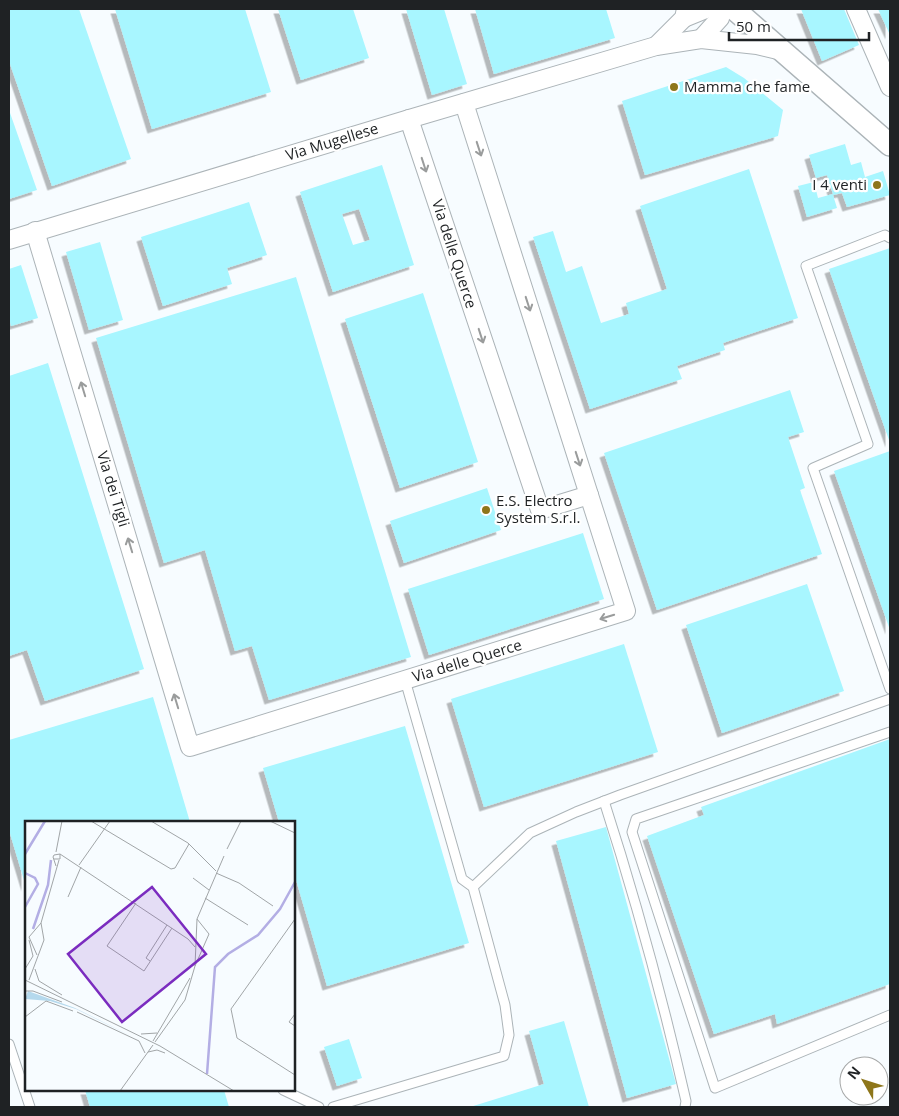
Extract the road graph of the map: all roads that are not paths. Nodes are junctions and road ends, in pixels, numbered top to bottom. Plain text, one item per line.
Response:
1 (706, 9) edge
2 (722, 9) edge
3 (734, 9) edge
4 (856, 9) edge
5 (685, 14) edge
6 (701, 39) junction
7 (656, 46) junction
8 (785, 52) junction
9 (890, 87) edge
10 (464, 102) junction
11 (409, 119) junction
12 (890, 145) edge
13 (36, 232) junction
14 (890, 238) edge
15 (9, 240) edge
16 (589, 494) junction
17 (405, 680) junction
18 (890, 689) edge
19 (890, 699) edge
20 (890, 732) edge
21 (190, 747) joint
22 (604, 801) junction
23 (472, 887) junction
24 (890, 1015) edge
25 (9, 1044) edge
26 (285, 1091) edge
27 (30, 1107) edge
28 (319, 1107) edge
29 (333, 1107) edge
30 (685, 1107) edge

1 - 5 street, Via Mugellese
2 - 6 street
3 - 8 street
4 - 9 street
5 - 7 street, Via Mugellese
6 - 7 street, Via Mugellese
6 - 8 street, Via Mugellese
7 - 10 street, Via Mugellese
8 - 12 street
10 - 11 street, Via Mugellese
10 -> 16 street, Via delle Querce
11 - 13 street, Via Mugellese
11 -> 16 street, Via delle Querce
13 - 15 street, Via Mugellese
21 -> 13 street, Via dei Tigli
14 - 18 lane
16 -> 17 street, Via delle Querce
17 - 21 street, Via delle Querce
17 - 23 lane
19 - 22 lane
20 - 24 lane
22 - 23 lane
22 - 30 lane
23 - 29 lane
25 - 27 lane
26 - 28 lane

